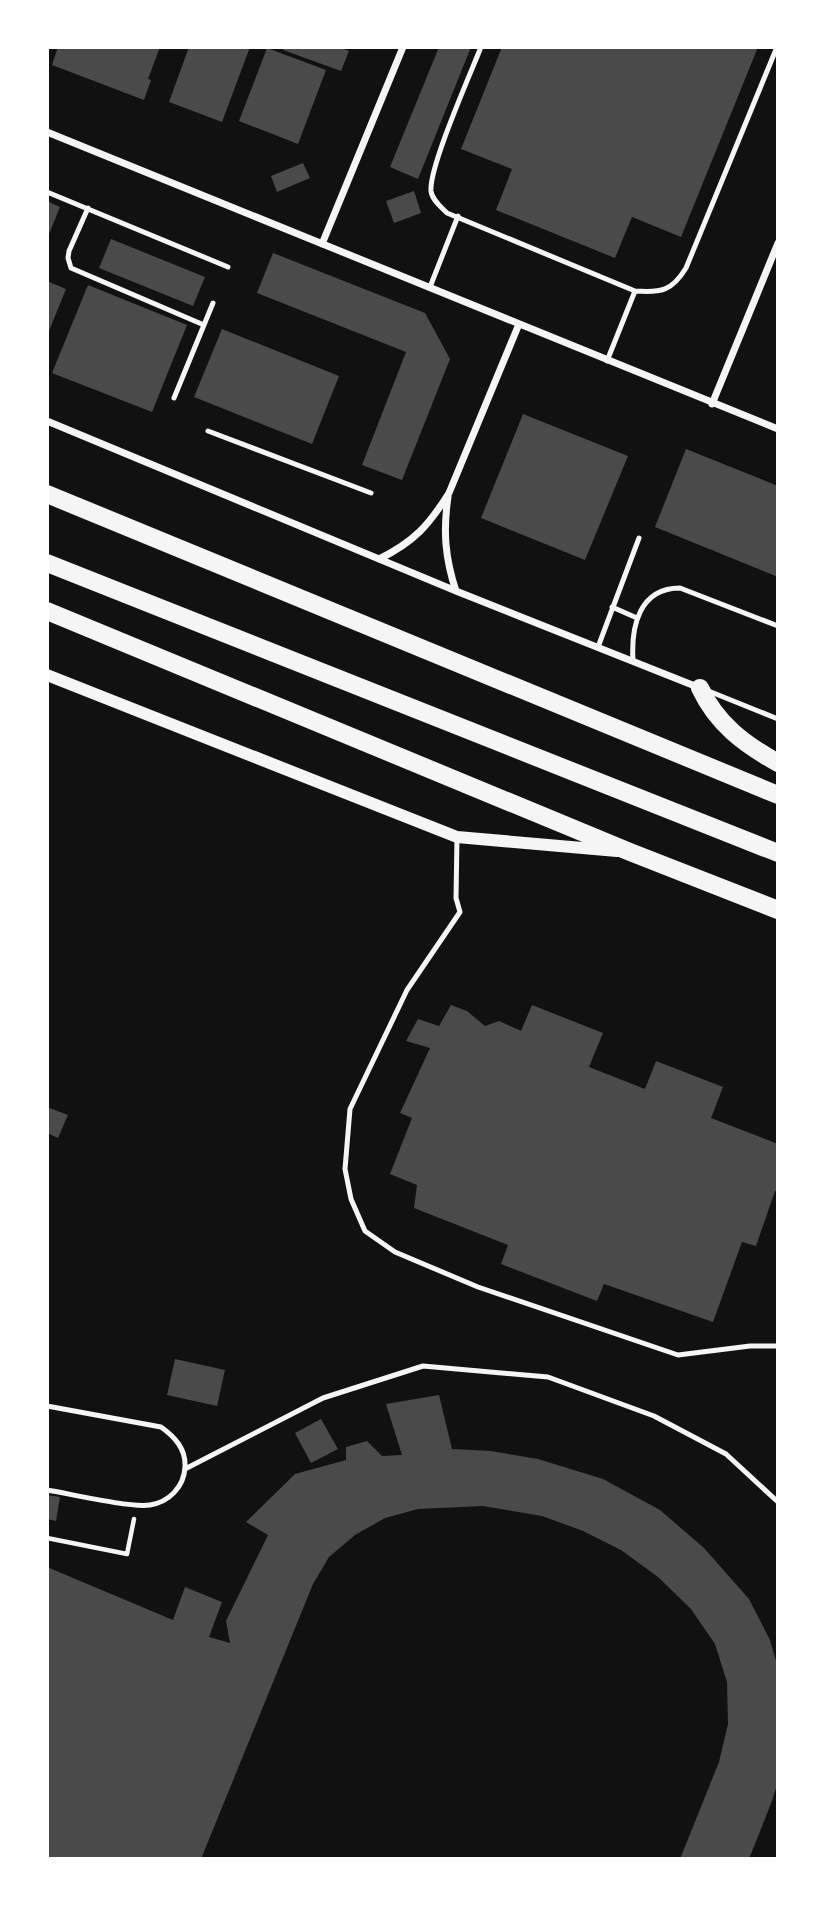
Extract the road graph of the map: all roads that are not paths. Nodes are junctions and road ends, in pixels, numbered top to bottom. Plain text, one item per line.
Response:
1 (403, 47) edge
2 (481, 47) edge
3 (777, 47) edge
4 (47, 132) edge
5 (47, 192) edge
6 (88, 208) junction
7 (458, 216) junction
8 (778, 243) edge
9 (322, 244) junction
10 (228, 267) dead end
11 (430, 287) junction
12 (635, 291) junction
13 (213, 303) dead end
14 (519, 324) junction
15 (204, 325) junction
16 (607, 361) junction
17 (174, 398) dead end
18 (712, 404) junction
19 (47, 421) edge
20 (778, 429) edge
21 (208, 432) dead end
22 (449, 492) junction
23 (47, 494) edge
24 (371, 494) dead end
25 (639, 538) dead end
26 (379, 559) junction
27 (47, 563) edge
28 (456, 591) junction
29 (612, 607) junction
30 (47, 611) edge
31 (637, 618) junction
32 (778, 626) edge
33 (598, 647) junction
34 (633, 660) junction
35 (47, 675) edge
36 (701, 688) junction
37 (778, 719) edge
38 (778, 763) edge
39 (778, 795) edge
40 (457, 837) junction
41 (630, 852) junction
42 (778, 853) edge
43 (778, 910) edge
44 (778, 1346) edge
45 (47, 1406) edge
46 (185, 1469) junction
47 (47, 1490) edge
48 (778, 1502) edge

1 - 9 street
2 - 7 lane
3 - 12 lane
4 - 9 street
5 - 6 lane
6 - 10 lane
6 - 15 lane
7 - 11 lane
7 - 12 lane
8 - 18 street
9 - 11 street
11 - 14 street
12 - 16 lane
13 - 15 lane
14 - 16 street
14 - 22 street
15 - 17 lane
16 - 18 street
18 - 20 street
19 - 26 street
21 - 24 lane
22 - 26 street
22 - 28 street
23 - 39 main road
25 - 29 lane
26 - 28 street
27 - 42 main road
28 - 33 street
29 - 31 lane
29 - 33 lane
30 - 41 main road
31 - 32 lane
31 - 34 lane
33 - 34 street
34 - 36 street
35 - 40 street
36 - 37 lane
36 - 38 main road
40 - 41 street
40 - 44 lane
41 - 43 main road
45 - 46 lane
46 - 47 lane
46 - 48 lane

